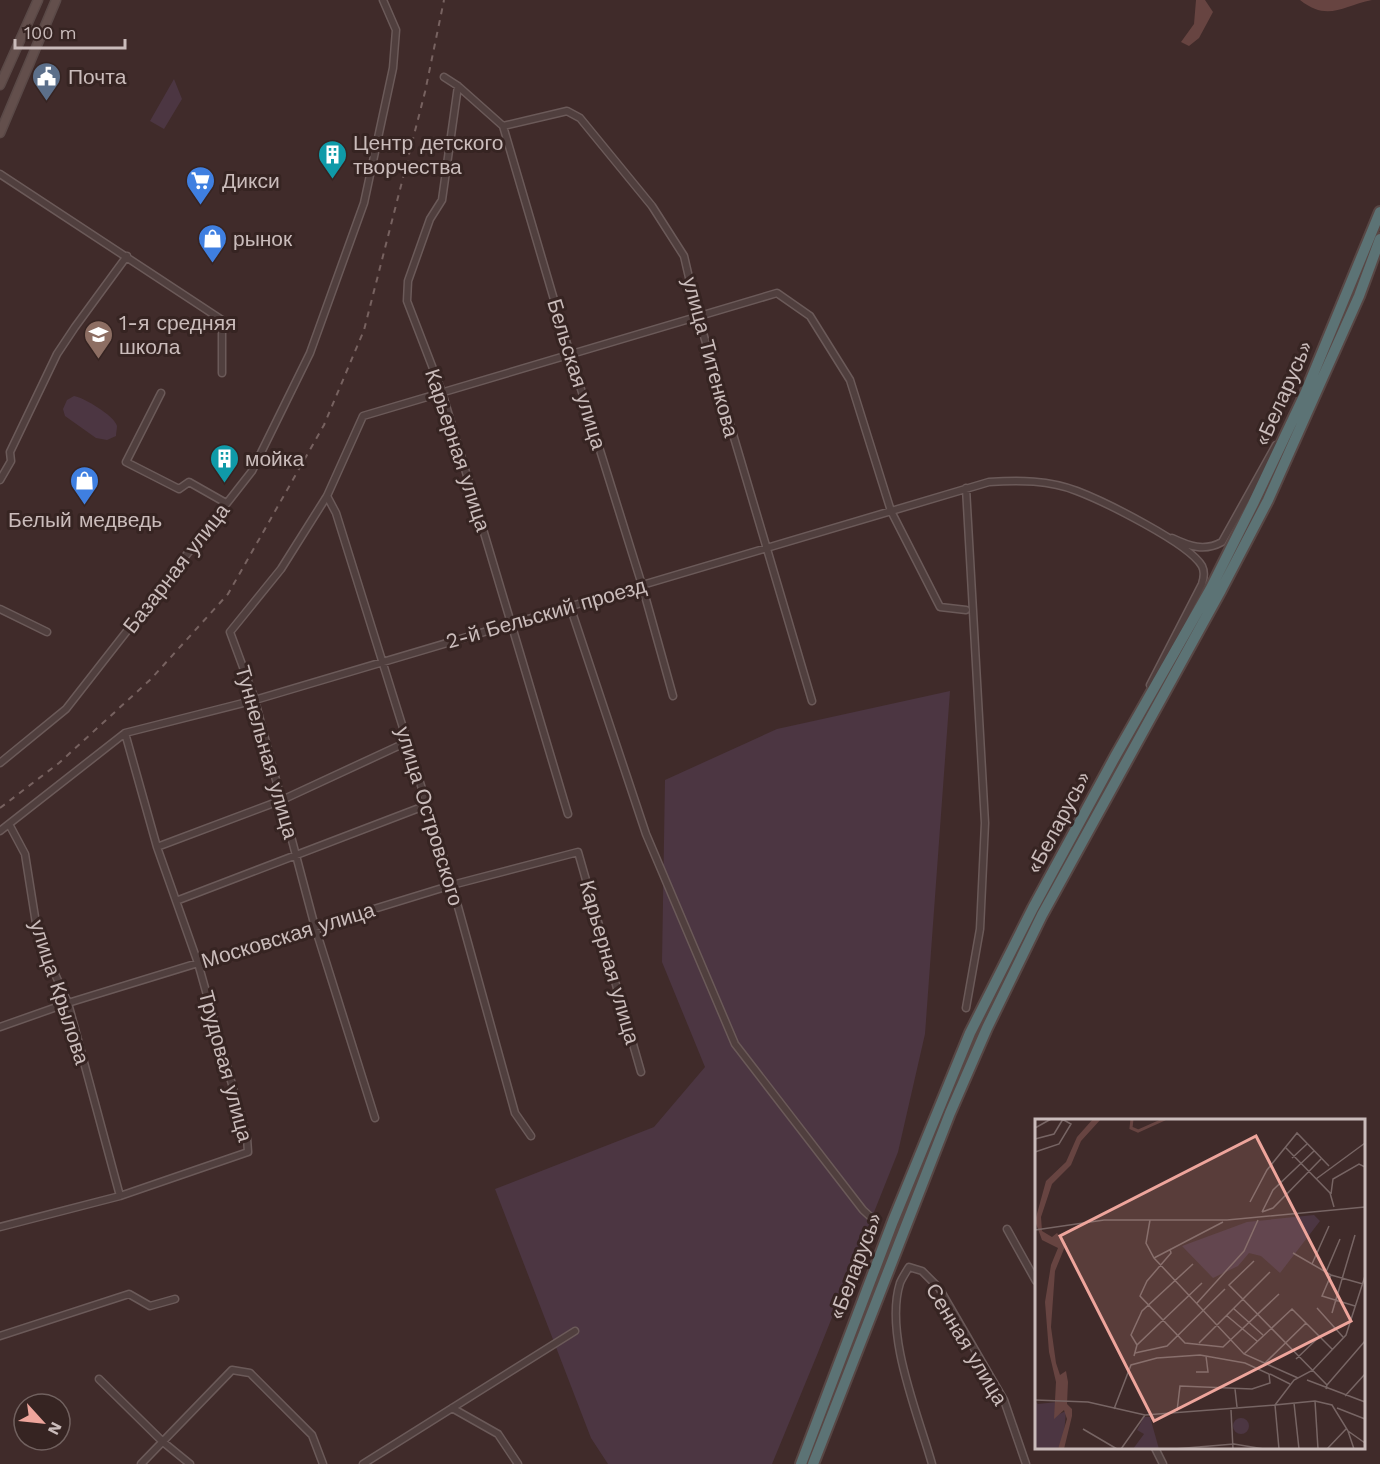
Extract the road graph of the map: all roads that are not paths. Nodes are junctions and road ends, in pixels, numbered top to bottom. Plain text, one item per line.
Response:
1 (38, 0) edge
2 (56, 0) edge
3 (383, 0) edge
4 (444, 77) dead end
5 (0, 85) edge
6 (458, 86) junction
7 (503, 126) junction
8 (0, 133) edge
9 (0, 174) edge
10 (1380, 212) edge
11 (1380, 239) edge
12 (127, 256) junction
13 (698, 316) junction
14 (570, 354) junction
15 (222, 373) dead end
16 (442, 392) junction
17 (160, 393) dead end
18 (1305, 394) junction
19 (0, 480) edge
20 (966, 488) junction
21 (327, 496) junction
22 (226, 503) junction
23 (891, 511) junction
24 (1160, 533) junction
25 (765, 548) junction
26 (642, 585) junction
27 (570, 606) junction
28 (0, 609) edge
29 (966, 610) dead end
30 (512, 623) junction
31 (47, 632) dead end
32 (382, 661) junction
33 (673, 696) dead end
34 (255, 700) junction
35 (812, 701) dead end
36 (125, 733) junction
37 (407, 742) junction
38 (1116, 755) junction
39 (0, 763) edge
40 (282, 800) junction
41 (427, 805) junction
42 (568, 814) dead end
43 (9, 824) junction
44 (0, 831) edge
45 (157, 847) junction
46 (578, 852) joint
47 (296, 855) junction
48 (452, 885) junction
49 (176, 901) junction
50 (315, 927) junction
51 (198, 963) junction
52 (68, 1003) junction
53 (966, 1008) dead end
54 (0, 1027) edge
55 (641, 1072) dead end
56 (375, 1118) dead end
57 (531, 1136) dead end
58 (120, 1196) junction
59 (875, 1221) dead end
60 (0, 1227) edge
61 (1007, 1229) dead end
62 (1035, 1279) edge
63 (175, 1299) dead end
64 (575, 1331) dead end
65 (0, 1336) edge
66 (99, 1379) dead end
67 (452, 1408) junction
68 (164, 1442) junction
69 (1156, 1449) edge
70 (141, 1464) edge
71 (190, 1464) edge
72 (323, 1464) edge
73 (363, 1464) edge
74 (518, 1464) edge
75 (801, 1464) edge
76 (813, 1464) edge
77 (932, 1464) edge
78 (1026, 1464) edge
79 (1163, 1464) edge

1 - 5 main road
2 - 8 main road
3 - 22 street, Базарная улица
4 - 6 street
6 - 7 street
6 - 16 street, Карьерная улица
7 - 13 street, улица Титенкова
7 - 14 street, Бельская улица
9 - 12 street
10 - 18 highway, «Беларусь»
11 - 76 highway, «Беларусь»
12 - 15 street
12 - 19 street
13 - 14 street
13 - 23 street
13 - 25 street, улица Титенкова
14 - 16 street
14 - 26 street, Бельская улица
16 - 21 street, Туннельная улица
16 - 30 street, Карьерная улица
17 - 22 street
18 - 24 street
18 - 38 highway, «Беларусь»
20 - 23 street, 2-й Бельский проезд
20 - 24 street, 2-й Бельский проезд
20 - 53 street
21 - 32 street, улица Островского
21 - 34 street, Туннельная улица
22 - 39 street, Базарная улица
23 - 25 street, 2-й Бельский проезд
23 - 29 street
24 - 38 street
25 - 26 street, 2-й Бельский проезд
25 - 35 street, улица Титенкова
26 - 27 street, 2-й Бельский проезд
26 - 33 street, Бельская улица
27 - 30 street, 2-й Бельский проезд
27 - 59 street
28 - 31 street
30 - 32 street, 2-й Бельский проезд
30 - 42 street, Карьерная улица
32 - 34 street, 2-й Бельский проезд
32 - 37 street, улица Островского
34 - 36 street, 2-й Бельский проезд
34 - 40 street, Туннельная улица
36 - 43 street
36 - 45 street, Трудовая улица
37 - 40 street
37 - 41 street, улица Островского
38 - 75 highway, «Беларусь»
40 - 45 street
40 - 47 street, Туннельная улица
41 - 47 street
41 - 48 street, улица Островского
43 - 44 street
43 - 52 street, улица Крылова
45 - 49 street, Трудовая улица
46 - 48 street, Московская улица
46 - 55 street, Карьерная улица
47 - 49 street
47 - 50 street, Туннельная улица
48 - 50 street, Московская улица
48 - 57 street, улица Островского
49 - 51 street, Трудовая улица
50 - 51 street, Московская улица
50 - 56 street, Туннельная улица
51 - 52 street, Московская улица
51 - 58 street, Трудовая улица
52 - 54 street, Московская улица
52 - 58 street, улица Крылова
58 - 60 street, Трудовая улица
61 - 62 street
63 - 65 street
64 - 67 street
66 - 68 street
67 - 73 street
67 - 74 street
68 - 70 street
68 - 71 street
68 - 72 street
69 - 79 street
77 - 78 street, Сенная улица

